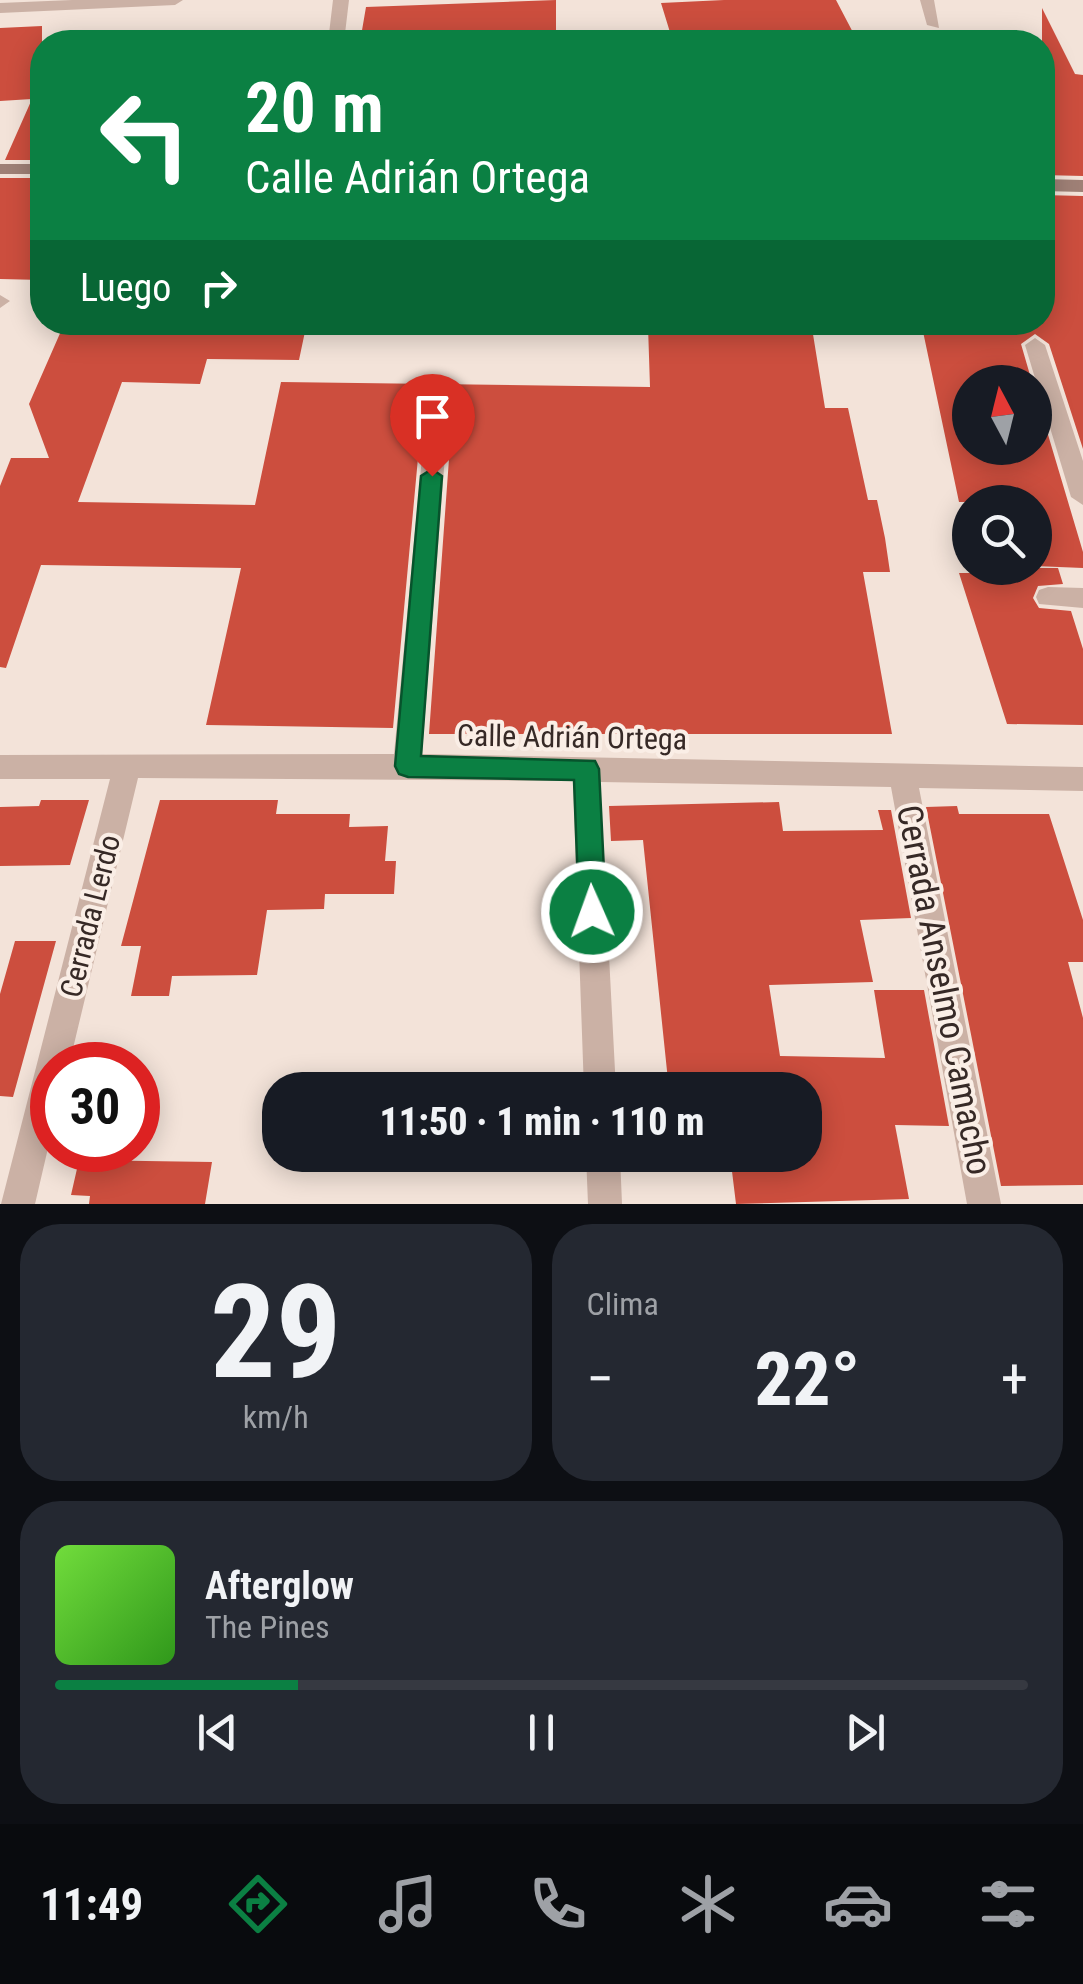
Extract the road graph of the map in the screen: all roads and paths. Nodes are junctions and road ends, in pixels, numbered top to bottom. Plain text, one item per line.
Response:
1 (174, 0) edge
2 (341, 0) edge
3 (927, 0) edge
4 (0, 8) edge
5 (934, 24) dead end
6 (337, 30) edge
7 (0, 169) edge
8 (30, 169) edge
9 (1055, 185) edge
10 (1083, 186) edge
11 (1035, 346) dead end
12 (438, 404) dead end
13 (1083, 496) edge
14 (1048, 597) dead end
15 (1083, 598) edge
16 (127, 766) junction
17 (408, 766) junction
18 (0, 767) edge
19 (586, 769) junction
20 (904, 776) junction
21 (1083, 779) edge
22 (58, 1042) edge
23 (599, 1072) edge
24 (30, 1155) edge
25 (603, 1172) edge
26 (18, 1204) edge
27 (605, 1204) edge
28 (984, 1204) edge

1 - 4 street
2 - 6 street
3 - 5 lane
7 - 8 main road
9 - 10 main road
11 - 13 street
12 - 17 street
14 - 15 street
16 - 17 street, Calle Adrián Ortega
16 - 18 street, Calle Adrián Ortega
16 - 22 street, Cerrada Lerdo
17 - 19 street, Calle Adrián Ortega
19 - 20 street, Calle Adrián Ortega
19 - 23 street
20 - 21 street, Calle Adrián Ortega
20 - 28 street, Cerrada Anselmo Camacho
24 - 26 street, Cerrada Lerdo
25 - 27 street

